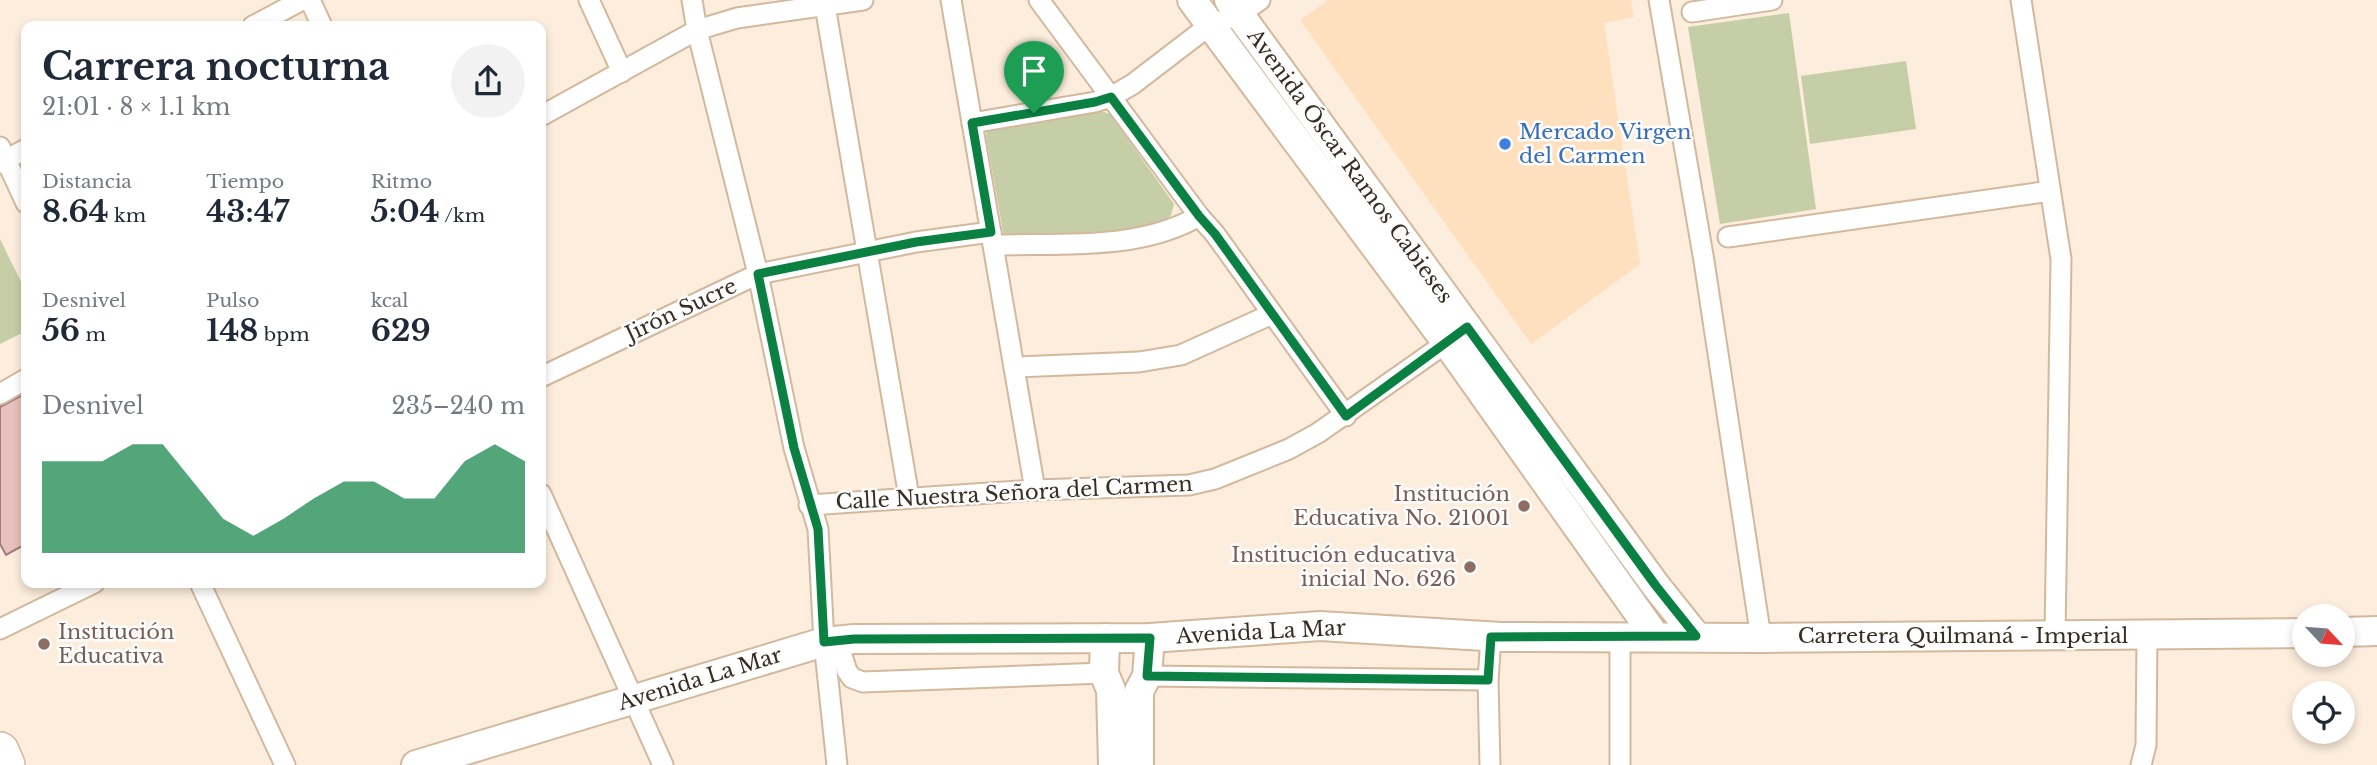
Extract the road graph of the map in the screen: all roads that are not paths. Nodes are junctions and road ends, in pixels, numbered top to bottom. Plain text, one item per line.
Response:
1 (302, 0) edge
2 (310, 0) edge
3 (589, 0) edge
4 (692, 0) edge
5 (863, 0) edge
6 (951, 0) edge
7 (1039, 0) edge
8 (1192, 0) edge
9 (1659, 0) edge
10 (1772, 0) edge
11 (2021, 0) edge
12 (824, 3) edge
13 (1243, 5) edge
14 (1692, 12) dead end
15 (262, 21) edge
16 (320, 21) edge
17 (1210, 24) junction
18 (697, 30) junction
19 (622, 72) junction
20 (1111, 97) junction
21 (546, 113) edge
22 (972, 123) junction
23 (21, 150) edge
24 (2, 156) edge
25 (2050, 191) junction
26 (21, 193) edge
27 (1199, 216) junction
28 (1728, 237) dead end
29 (992, 239) junction
30 (866, 252) junction
31 (758, 274) junction
32 (1272, 314) junction
33 (1457, 335) junction
34 (1014, 367) junction
35 (546, 375) edge
36 (21, 382) edge
37 (0, 394) edge
38 (1346, 416) junction
39 (1035, 490) junction
40 (909, 497) junction
41 (546, 505) edge
42 (809, 505) junction
43 (84, 588) edge
44 (202, 588) edge
45 (0, 629) edge
46 (2377, 631) edge
47 (2292, 632) edge
48 (2356, 632) edge
49 (2055, 635) junction
50 (2147, 635) junction
51 (1620, 636) junction
52 (1655, 636) junction
53 (1696, 636) junction
54 (1491, 637) junction
55 (1105, 638) junction
56 (1150, 638) junction
57 (1761, 638) junction
58 (831, 641) junction
59 (1104, 673) junction
60 (1147, 676) junction
61 (1488, 680) junction
62 (635, 698) junction
63 (0, 751) edge
64 (6, 765) edge
65 (285, 765) edge
66 (416, 765) edge
67 (663, 765) edge
68 (837, 765) edge
69 (1114, 765) edge
70 (1139, 765) edge
71 (1490, 765) edge
72 (1620, 765) edge
73 (2141, 765) edge

1 - 15 street
2 - 16 street
3 - 19 street
4 - 18 street
5 - 12 street
6 - 22 street
7 - 20 street
8 - 17 main road, Avenida Óscar Ramos Cabieses
9 - 57 street
10 - 14 street
11 - 25 street
12 - 18 street
12 - 30 street
13 - 17 street
13 - 33 main road, Avenida Óscar Ramos Cabieses
17 - 20 street
17 - 33 main road, Avenida Óscar Ramos Cabieses
18 - 19 street
18 - 31 street
19 - 21 street
20 - 22 street
20 - 27 street
22 - 29 street
23 - 24 street
24 - 26 street
25 - 28 street
25 - 49 street
27 - 29 street, Jirón Sucre
27 - 32 street
29 - 30 street, Jirón Sucre
29 - 34 street
30 - 31 street, Jirón Sucre
30 - 40 street
31 - 35 street, Jirón Sucre
31 - 42 street
32 - 34 street
32 - 38 street
33 - 38 street, Calle Nuestra Señora del Carmen
33 - 52 main road, Avenida Óscar Ramos Cabieses
33 - 53 main road, Avenida Óscar Ramos Cabieses
34 - 39 street
36 - 37 street
38 - 39 street, Calle Nuestra Señora del Carmen
39 - 40 street, Calle Nuestra Señora del Carmen
40 - 42 street, Calle Nuestra Señora del Carmen
41 - 62 street
42 - 58 street
43 - 45 street
44 - 65 street
46 - 48 main road
47 - 50 main road, Carretera Quilmaná - Imperial
49 - 50 main road, Carretera Quilmaná - Imperial
49 - 57 main road, Carretera Quilmaná - Imperial
50 - 73 street
51 - 52 main road, Carretera Quilmaná - Imperial
51 - 54 main road, Avenida La Mar
51 - 72 street
52 - 53 main road, Carretera Quilmaná - Imperial
53 - 57 main road, Carretera Quilmaná - Imperial
54 - 56 main road, Avenida La Mar
54 - 61 street
55 - 56 main road, Avenida La Mar
55 - 58 main road, Avenida La Mar
55 - 59 main road
56 - 60 main road
58 - 59 street
58 - 62 main road, Avenida La Mar
58 - 68 street
59 - 69 main road
60 - 61 street
60 - 70 main road
61 - 71 street
62 - 66 main road, Avenida La Mar
62 - 67 street
63 - 64 highway

